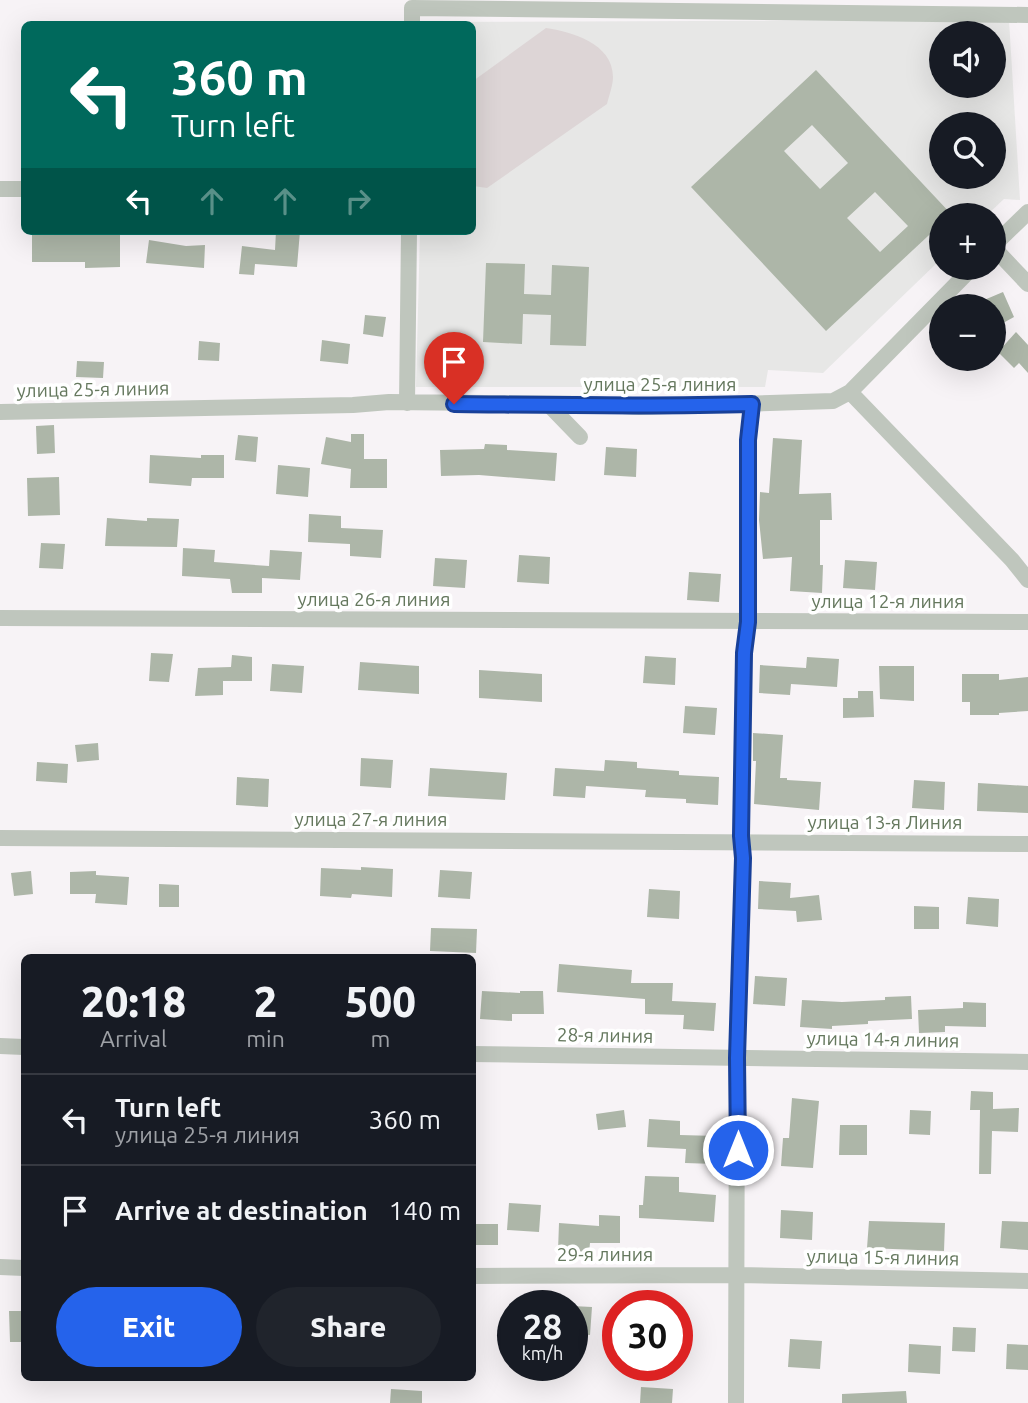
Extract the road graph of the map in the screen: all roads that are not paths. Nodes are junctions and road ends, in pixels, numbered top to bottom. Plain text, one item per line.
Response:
1 (1028, 15) edge
2 (412, 21) edge
3 (0, 189) edge
4 (21, 189) edge
5 (1028, 212) edge
6 (409, 235) edge
7 (1006, 235) edge
8 (1006, 260) edge
9 (960, 280) edge
10 (1028, 284) edge
11 (850, 392) junction
12 (407, 403) junction
13 (752, 404) junction
14 (549, 405) junction
15 (0, 412) edge
16 (580, 437) dead end
17 (1028, 580) edge
18 (0, 618) edge
19 (748, 622) junction
20 (1028, 622) edge
21 (0, 838) edge
22 (742, 843) junction
23 (1028, 844) edge
24 (0, 1046) edge
25 (21, 1047) edge
26 (476, 1054) edge
27 (737, 1058) junction
28 (1028, 1062) edge
29 (0, 1267) edge
30 (21, 1268) edge
31 (738, 1275) junction
32 (476, 1276) edge
33 (1028, 1281) edge
34 (736, 1403) edge

1 - 2 street
3 - 4 street
5 - 7 street
6 - 12 street
8 - 10 street
9 - 11 street, улица 25-я линия
11 - 13 street, улица 25-я линия
11 - 17 street
12 - 14 street, улица 25-я линия
12 - 15 street, улица 25-я линия
13 - 14 street, улица 25-я линия
13 - 19 street
14 - 16 street
18 - 19 street, улица 26-я линия
19 - 20 street, улица 12-я линия
19 - 22 street
21 - 22 street, улица 27-я линия
22 - 23 street, улица 13-я Линия
22 - 27 street
24 - 25 street
26 - 27 street, 28-я линия
27 - 28 street, улица 14-я линия
27 - 31 street
29 - 30 street
31 - 32 street, 29-я линия
31 - 33 street, улица 15-я линия
31 - 34 street

